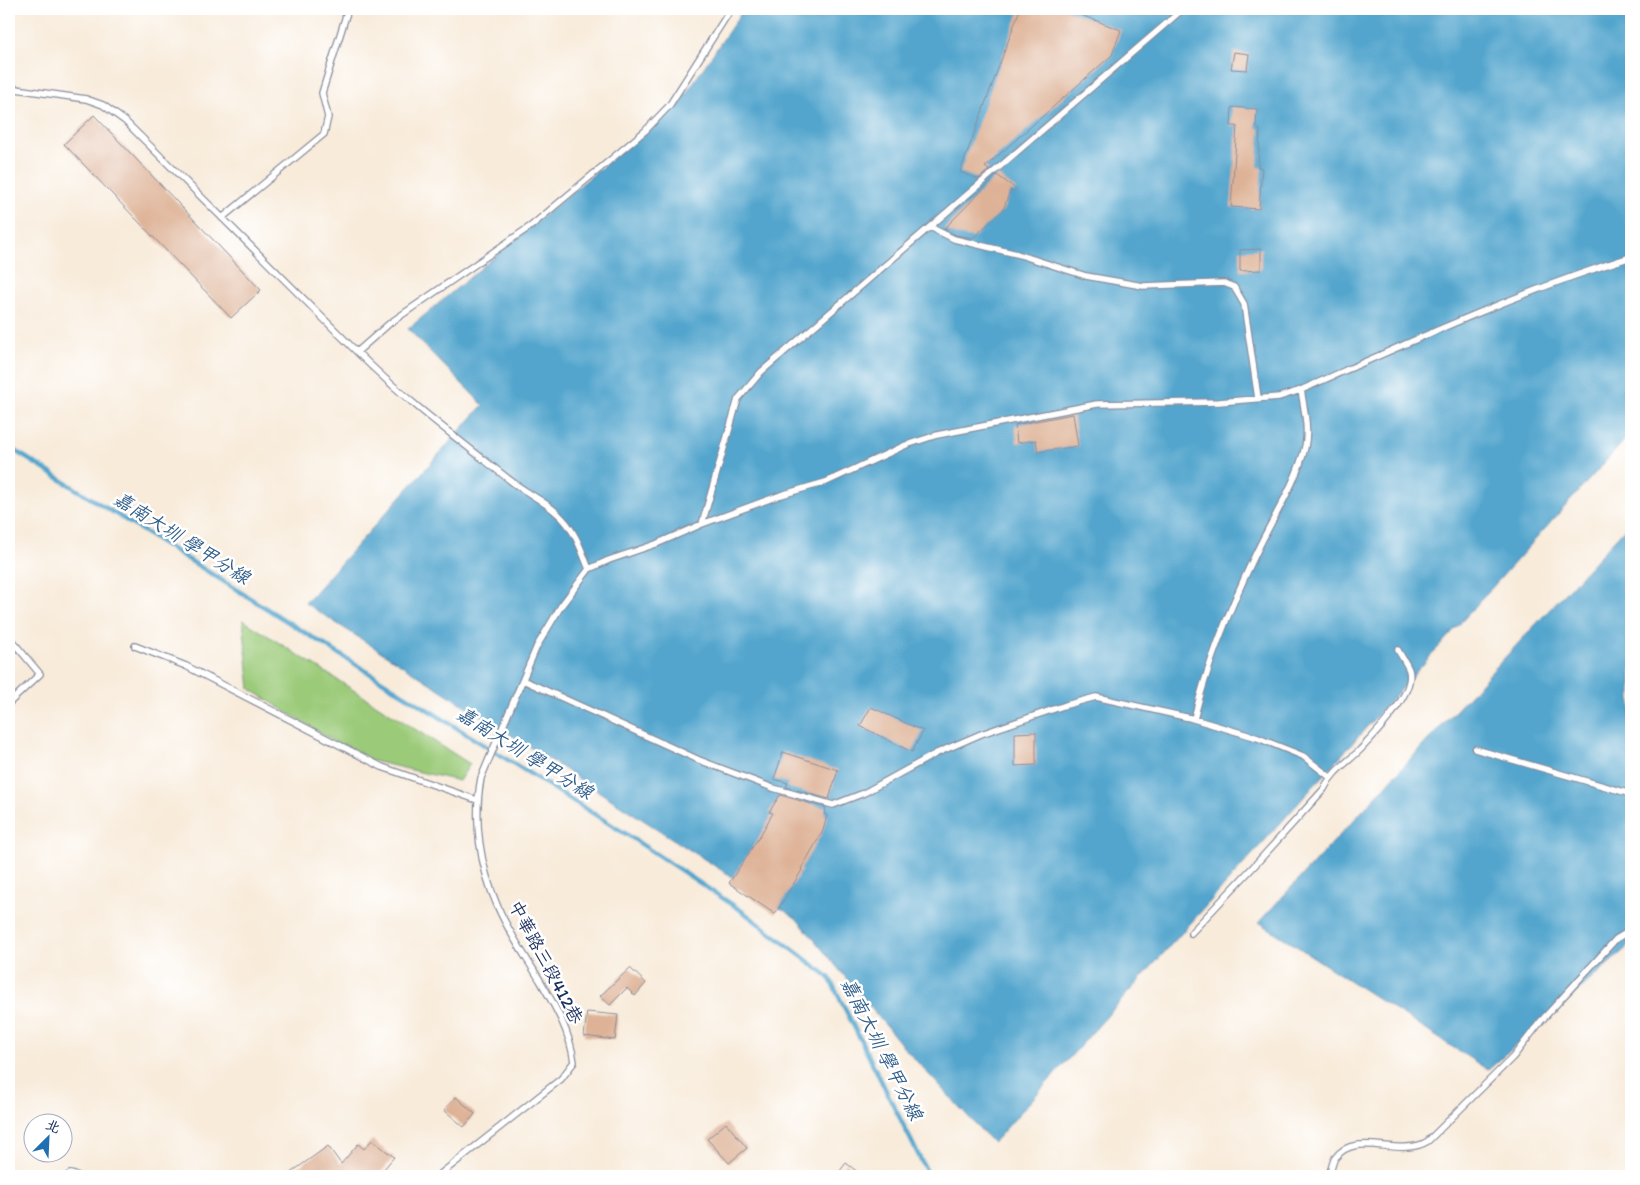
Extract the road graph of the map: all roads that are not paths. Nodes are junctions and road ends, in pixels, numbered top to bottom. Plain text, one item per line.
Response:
1 (348, 9) edge
2 (731, 9) edge
3 (1183, 9) edge
4 (9, 85) edge
5 (222, 218) junction
6 (930, 227) junction
7 (1631, 257) edge
8 (357, 352) junction
9 (1301, 390) junction
10 (1258, 398) junction
11 (702, 524) junction
12 (589, 569) junction
13 (9, 637) edge
14 (135, 646) dead end
15 (1398, 650) dead end
16 (523, 680) junction
17 (9, 703) edge
18 (1194, 719) junction
19 (1475, 748) dead end
20 (1330, 777) junction
21 (1631, 794) edge
22 (477, 800) junction
23 (1631, 930) edge
24 (1191, 933) dead end
25 (68, 1176) edge
26 (78, 1176) edge
27 (438, 1176) edge
28 (1329, 1176) edge

1 - 5 lane
2 - 8 lane
3 - 6 lane
4 - 5 lane
5 - 8 lane
6 - 10 lane
6 - 11 lane
7 - 9 lane
8 - 12 lane
9 - 10 lane
9 - 18 lane
10 - 11 lane
11 - 12 lane
12 - 16 lane, 中華路三段412巷
13 - 17 lane
14 - 22 lane
15 - 20 lane
16 - 18 lane
16 - 22 lane, 中華路三段412巷
18 - 20 lane
19 - 21 lane
20 - 24 lane
22 - 27 lane, 中華路三段412巷
23 - 28 lane
25 - 26 lane

